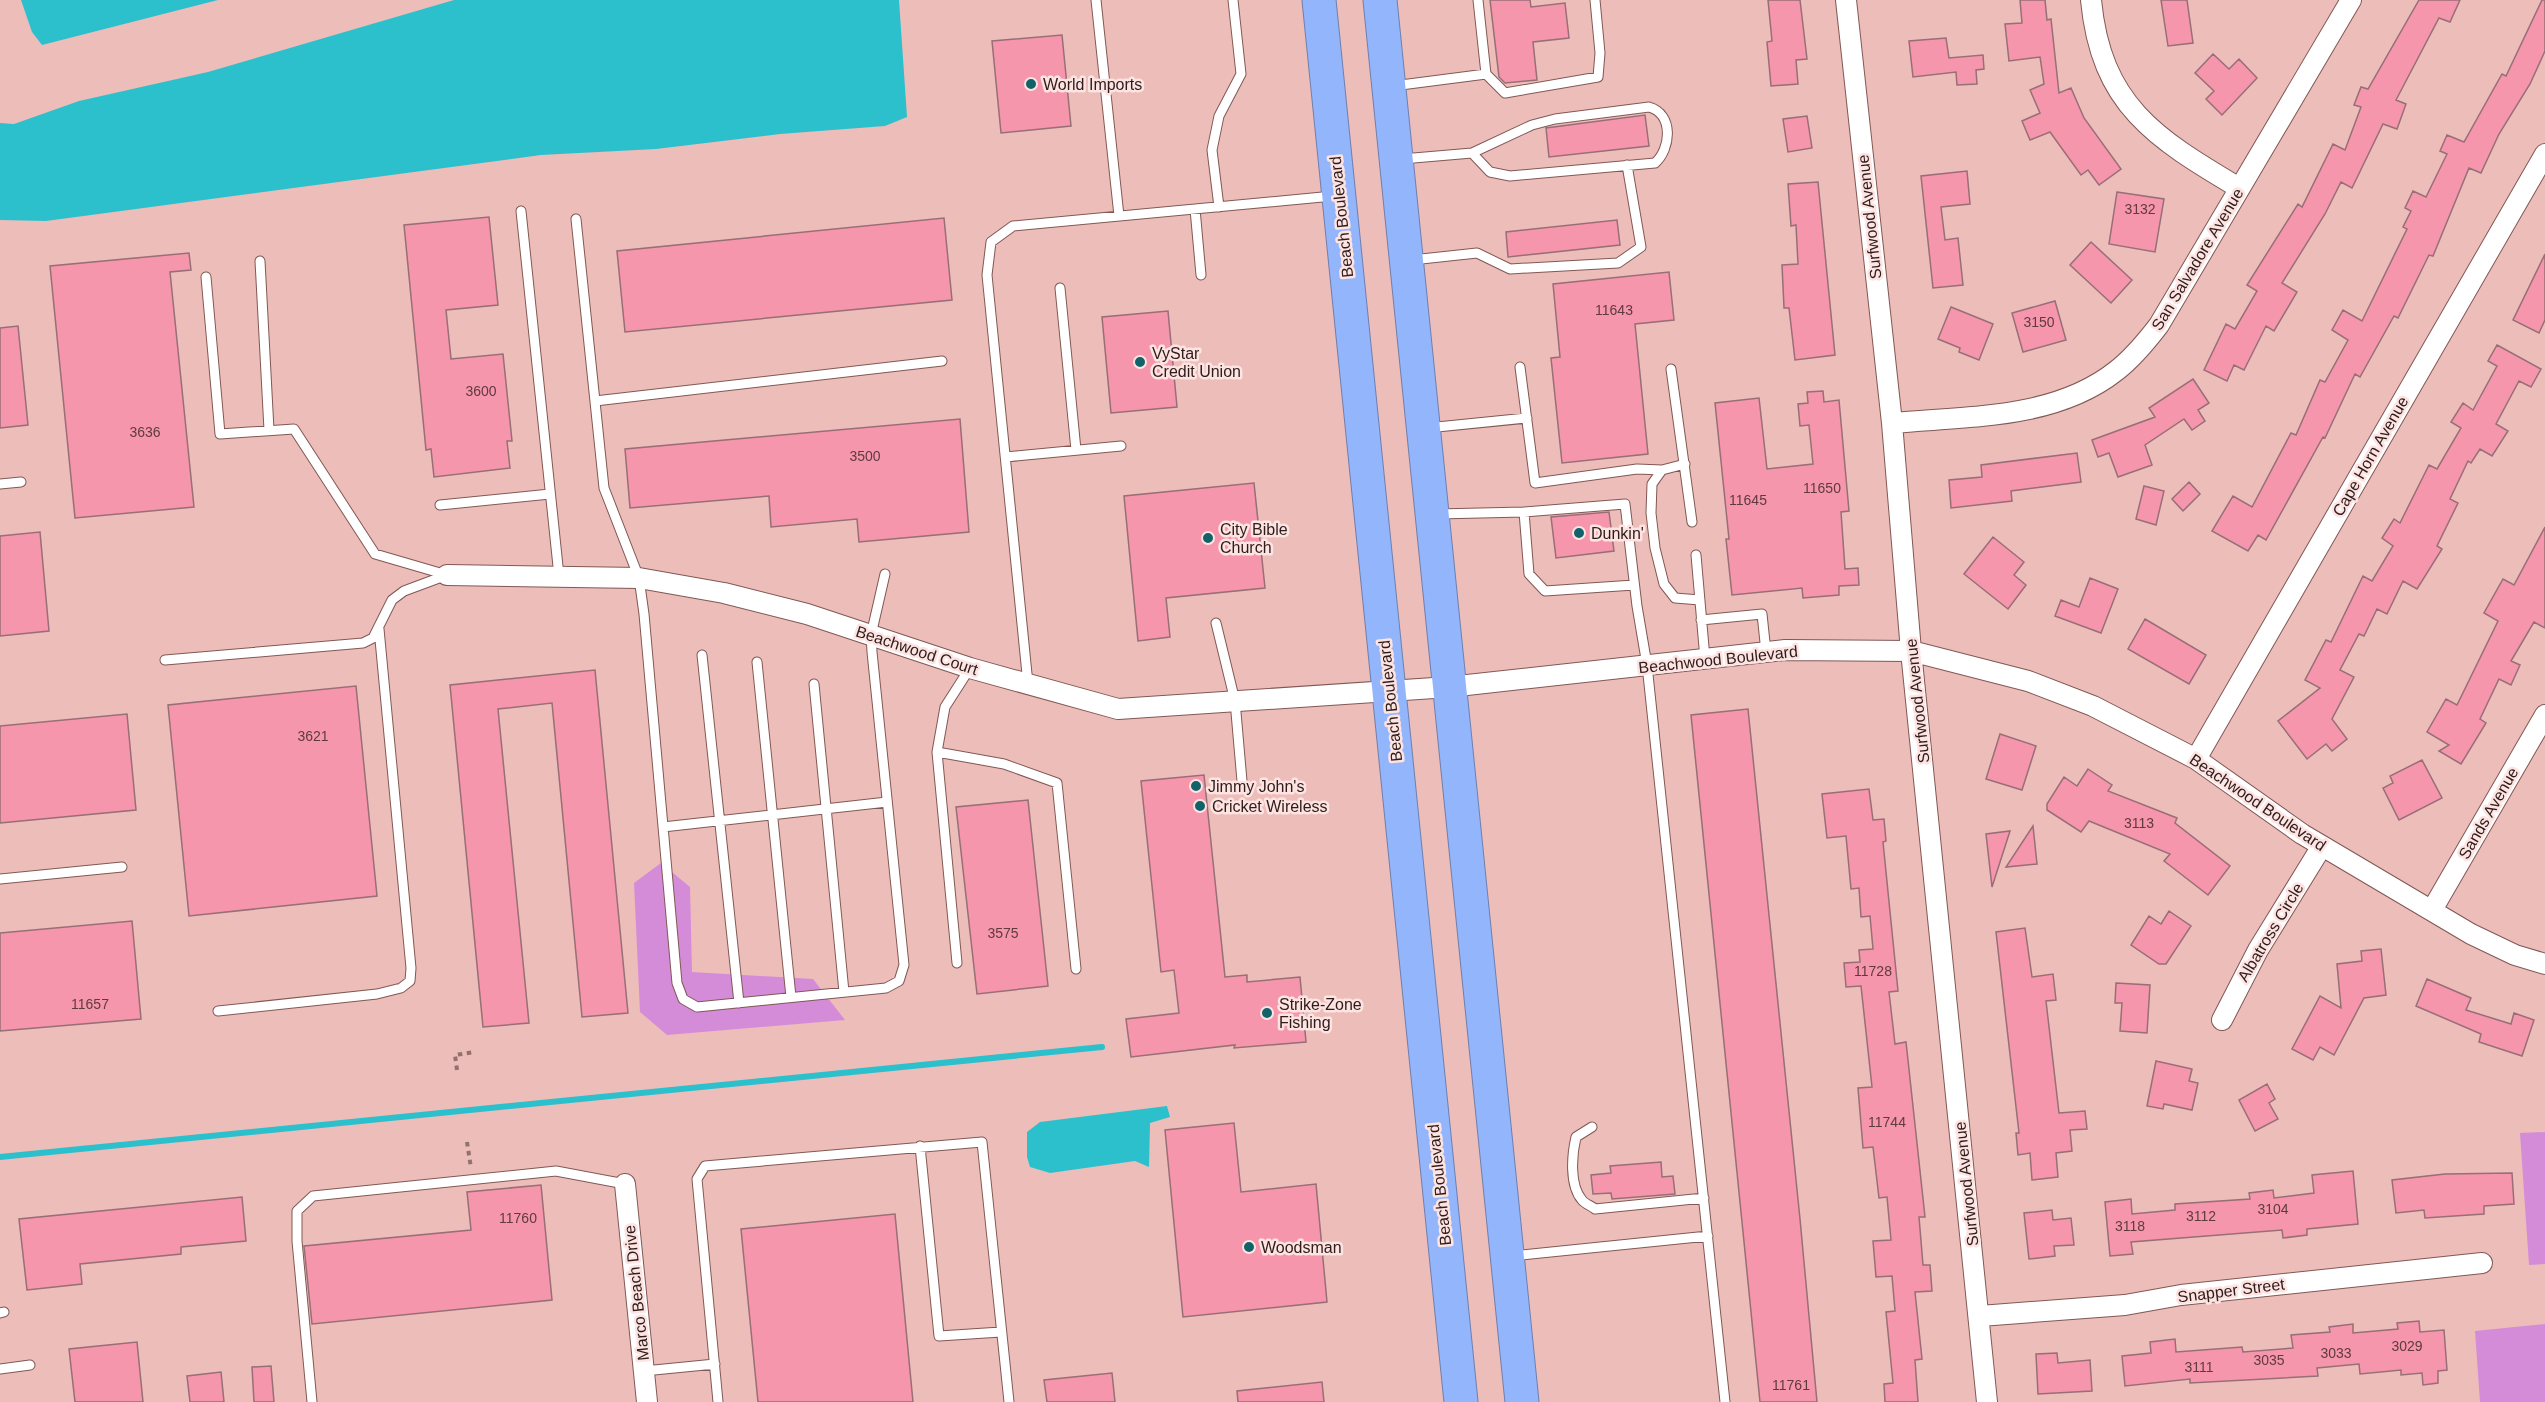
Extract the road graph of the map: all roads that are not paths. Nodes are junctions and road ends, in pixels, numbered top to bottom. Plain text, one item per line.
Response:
1 (1096, 0) edge
2 (1233, 0) edge
3 (1319, 0) edge
4 (1380, 0) edge
5 (1478, 0) edge
6 (1595, 0) edge
7 (1846, 0) edge
8 (2091, 0) edge
9 (2351, 0) edge
10 (1486, 74) junction
11 (1389, 87) junction
12 (1472, 153) junction
13 (2545, 154) edge
14 (1396, 159) junction
15 (1627, 165) junction
16 (2239, 188) junction
17 (1339, 195) junction
18 (1219, 207) junction
19 (1195, 209) junction
20 (521, 211) dead end
21 (1119, 216) junction
22 (576, 219) dead end
23 (260, 261) dead end
24 (1406, 261) junction
25 (1201, 275) dead end
26 (206, 277) dead end
27 (1060, 288) dead end
28 (942, 361) dead end
29 (1520, 367) dead end
30 (1671, 369) dead end
31 (595, 401) junction
32 (1527, 418) junction
33 (1892, 423) junction
34 (1423, 429) junction
35 (269, 430) junction
36 (1121, 446) dead end
37 (1076, 450) junction
38 (1005, 457) junction
39 (1684, 464) junction
40 (1662, 470) junction
41 (21, 482) dead end
42 (0, 484) edge
43 (550, 494) junction
44 (440, 505) dead end
45 (1524, 512) junction
46 (1432, 514) junction
47 (1692, 522) dead end
48 (1696, 555) dead end
49 (885, 574) dead end
50 (447, 575) junction
51 (559, 576) junction
52 (639, 578) junction
53 (1634, 585) junction
54 (1700, 600) junction
55 (1701, 620) junction
56 (1216, 623) dead end
57 (379, 629) junction
58 (871, 636) junction
59 (1911, 651) junction
60 (1766, 652) junction
61 (702, 655) dead end
62 (1705, 659) junction
63 (165, 660) dead end
64 (757, 662) dead end
65 (1647, 665) junction
66 (970, 668) junction
67 (814, 684) dead end
68 (1028, 684) junction
69 (1449, 687) junction
70 (1389, 690) junction
71 (1235, 701) junction
72 (2545, 716) edge
73 (937, 752) junction
74 (2196, 759) junction
75 (1242, 781) dead end
76 (886, 802) junction
77 (826, 809) junction
78 (772, 815) junction
79 (719, 821) junction
80 (663, 827) junction
81 (2322, 846) junction
82 (122, 867) dead end
83 (0, 879) edge
84 (2432, 910) junction
85 (957, 963) dead end
86 (2545, 964) edge
87 (1076, 969) dead end
88 (844, 992) junction
89 (791, 997) junction
90 (739, 1003) junction
91 (218, 1011) dead end
92 (2222, 1020) dead end
93 (1592, 1127) dead end
94 (920, 1146) junction
95 (625, 1184) joint
96 (1704, 1198) junction
97 (1708, 1236) junction
98 (1507, 1257) junction
99 (2482, 1263) dead end
100 (1980, 1316) junction
101 (1001, 1332) junction
102 (715, 1364) junction
103 (30, 1365) dead end
104 (0, 1369) edge
105 (644, 1371) junction
106 (312, 1402) edge
107 (647, 1402) edge
108 (718, 1402) edge
109 (1009, 1402) edge
110 (1461, 1402) edge
111 (1522, 1402) edge
112 (1725, 1402) edge
113 (1987, 1402) edge

1 - 21 lane
2 - 18 lane
3 - 17 highway, Beach Boulevard
4 - 11 highway
5 - 10 lane
6 - 10 lane
7 - 33 street, Surfwood Avenue
8 - 16 street
9 - 16 street, San Salvadore Avenue
10 - 11 lane
11 - 14 highway
12 - 14 lane
12 - 15 lane
12 - 15 lane
13 - 74 street, Cape Horn Avenue
14 - 24 highway
15 - 24 lane
16 - 33 street, San Salvadore Avenue
17 - 18 lane
17 - 70 highway, Beach Boulevard
18 - 19 lane
19 - 21 lane
19 - 25 lane
20 - 43 lane
21 - 38 lane
22 - 31 lane
23 - 35 lane
24 - 34 highway
26 - 35 lane
27 - 37 lane
28 - 31 lane
29 - 32 lane
30 - 39 lane
31 - 52 lane
32 - 34 lane
32 - 40 lane
33 - 59 street, Surfwood Avenue
34 - 46 highway
35 - 50 lane
36 - 37 lane
37 - 38 lane
38 - 68 lane
39 - 40 lane
39 - 47 lane
40 - 54 lane
41 - 42 lane
43 - 44 lane
43 - 51 lane
45 - 46 lane
45 - 53 lane
45 - 53 lane
46 - 69 highway
48 - 54 lane
49 - 58 lane
50 - 51 street, Beachwood Court
50 - 57 lane
51 - 52 street, Beachwood Court
52 - 58 street, Beachwood Court
52 - 80 lane
53 - 65 lane
54 - 55 lane
55 - 60 lane
55 - 62 lane
56 - 71 lane
57 - 63 lane
57 - 91 lane
58 - 66 street, Beachwood Court
58 - 76 lane
59 - 60 street, Beachwood Boulevard
59 - 74 street, Beachwood Boulevard
59 - 100 street, Surfwood Avenue
60 - 62 street, Beachwood Boulevard
61 - 79 lane
62 - 65 street, Beachwood Boulevard
64 - 78 lane
65 - 69 street, Beachwood Boulevard
65 - 96 lane
66 - 68 street, Beachwood Court
66 - 73 lane
67 - 77 lane
68 - 71 street, Beachwood Court
69 - 70 street, Beachwood Boulevard
69 - 98 highway
70 - 71 street, Beachwood Court
70 - 110 highway, Beach Boulevard
71 - 75 lane
72 - 84 street, Sands Avenue
73 - 85 lane
73 - 87 lane
74 - 81 street, Beachwood Boulevard
76 - 77 lane
76 - 88 lane
77 - 78 lane
77 - 88 lane
78 - 79 lane
78 - 89 lane
79 - 80 lane
79 - 90 lane
80 - 90 lane
81 - 84 street, Beachwood Boulevard
81 - 92 street, Albatross Circle
82 - 83 lane
84 - 86 street, Beachwood Boulevard
88 - 89 lane
89 - 90 lane
93 - 96 lane
94 - 101 lane
94 - 101 lane
94 - 102 lane
95 - 105 street, Marco Beach Drive
95 - 106 lane
96 - 97 lane
97 - 98 lane
97 - 112 lane
98 - 111 highway
99 - 100 street, Snapper Street
100 - 113 street, Surfwood Avenue
101 - 109 lane
102 - 105 lane
102 - 108 lane
103 - 104 lane
105 - 107 street, Marco Beach Drive

